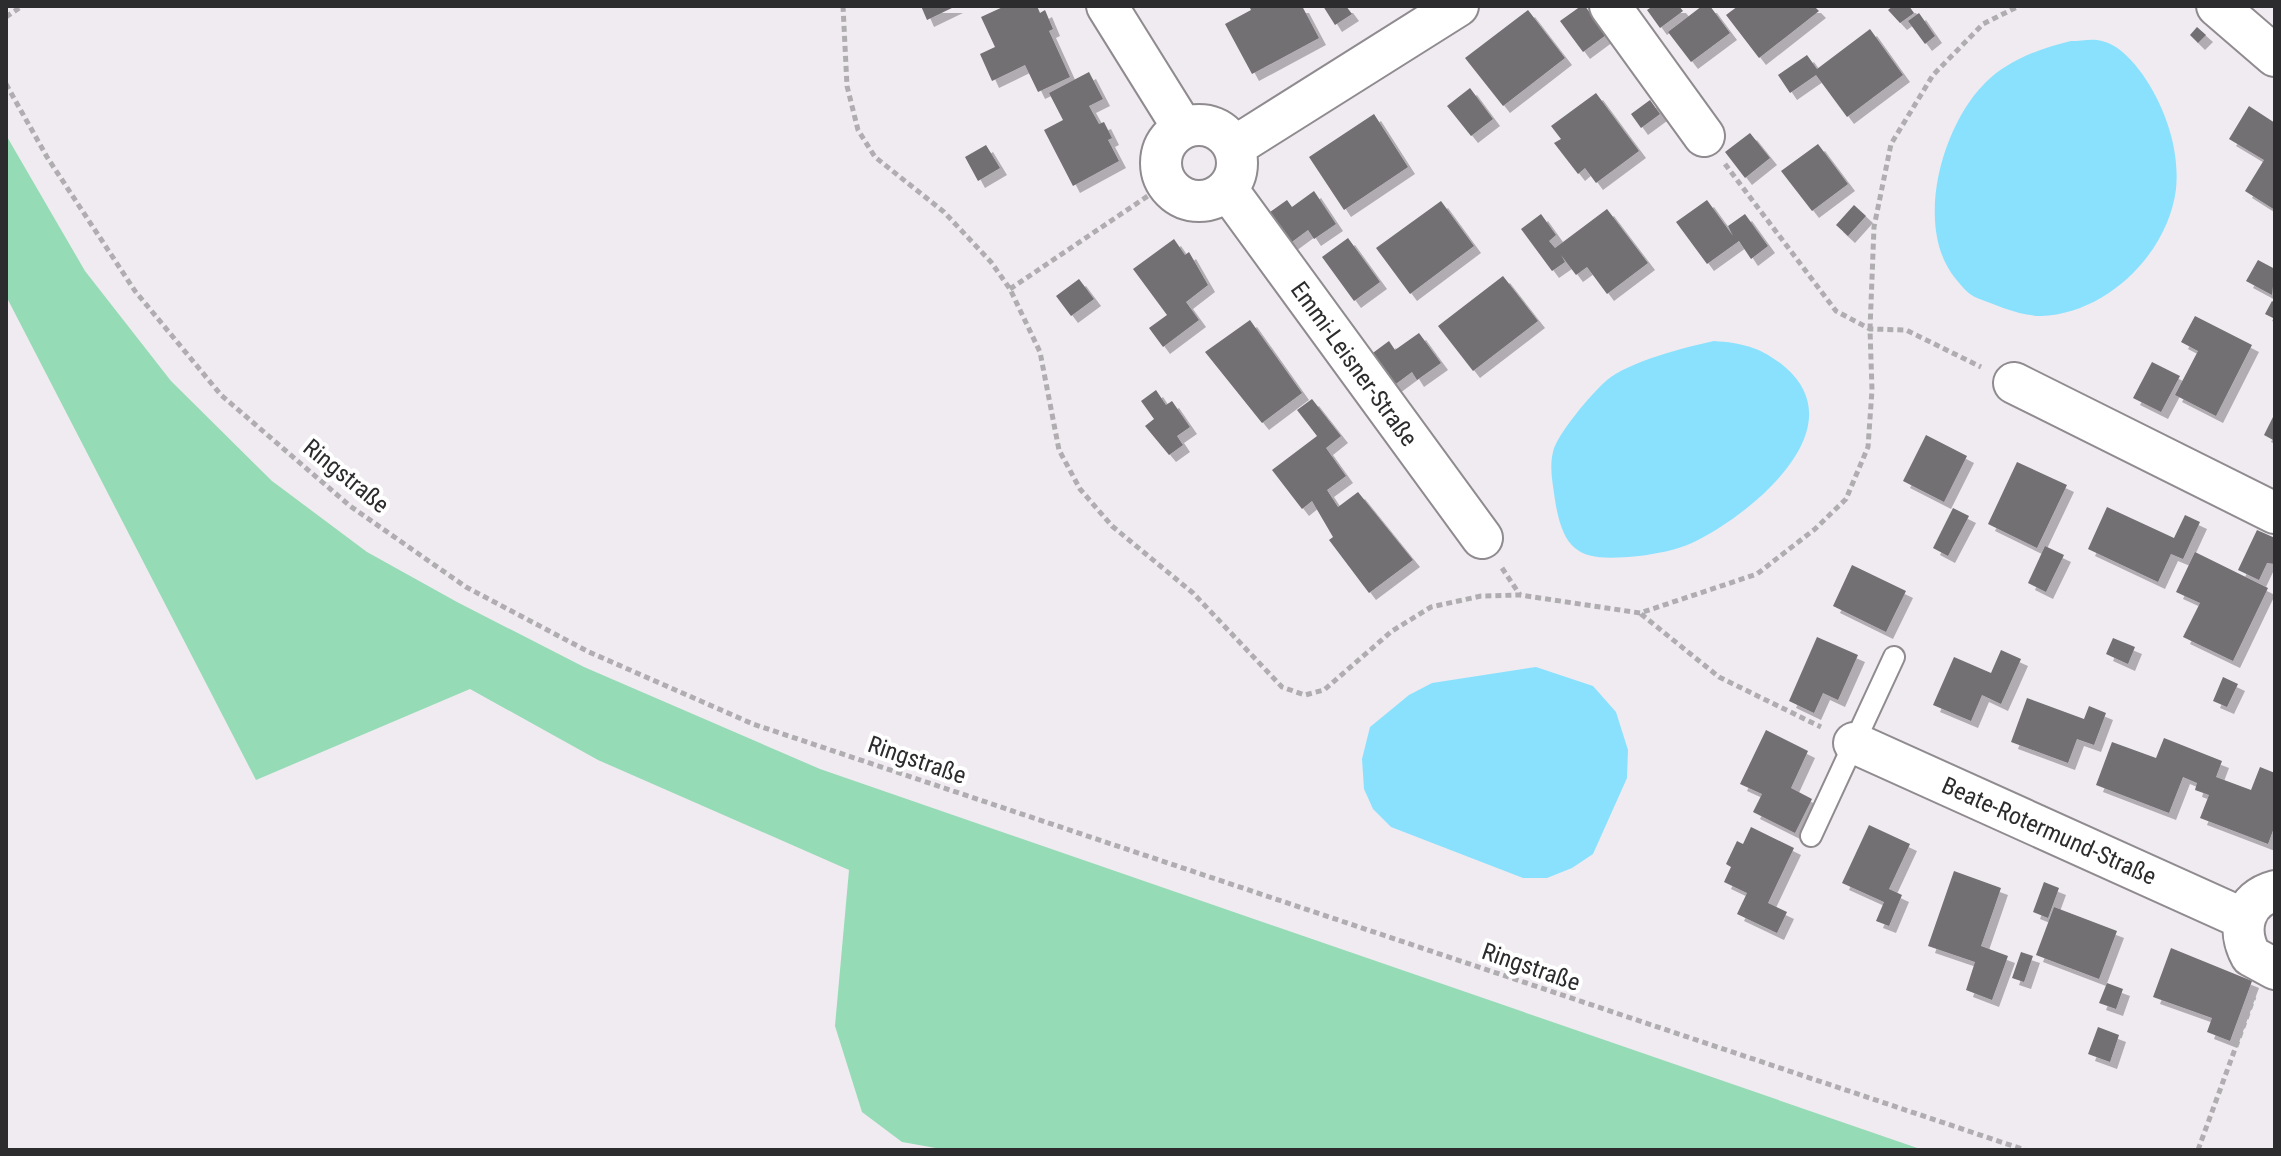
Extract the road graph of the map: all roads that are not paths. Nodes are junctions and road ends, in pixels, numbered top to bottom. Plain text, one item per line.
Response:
1 (1107, 6) edge
2 (1458, 6) edge
3 (1610, 6) edge
4 (2217, 6) edge
5 (2275, 56) edge
6 (1183, 128) junction
7 (1704, 136) road end
8 (1234, 147) junction
9 (1227, 189) junction
10 (2014, 383) road end
11 (2275, 513) edge
12 (1482, 538) dead end
13 (1894, 657) dead end
14 (1854, 743) junction
15 (1811, 836) dead end
16 (2275, 891) edge
17 (2244, 919) junction
18 (2270, 968) edge

1 - 6 street
2 - 8 street
3 - 7 street
4 - 5 street
6 - 8 street
6 - 9 street
8 - 9 street
9 - 12 street, Emmi-Leisner-Straße
10 - 11 street
13 - 14 lane
14 - 15 lane
14 - 17 street, Beate-Rotermund-Straße
16 - 17 street
17 - 18 street

